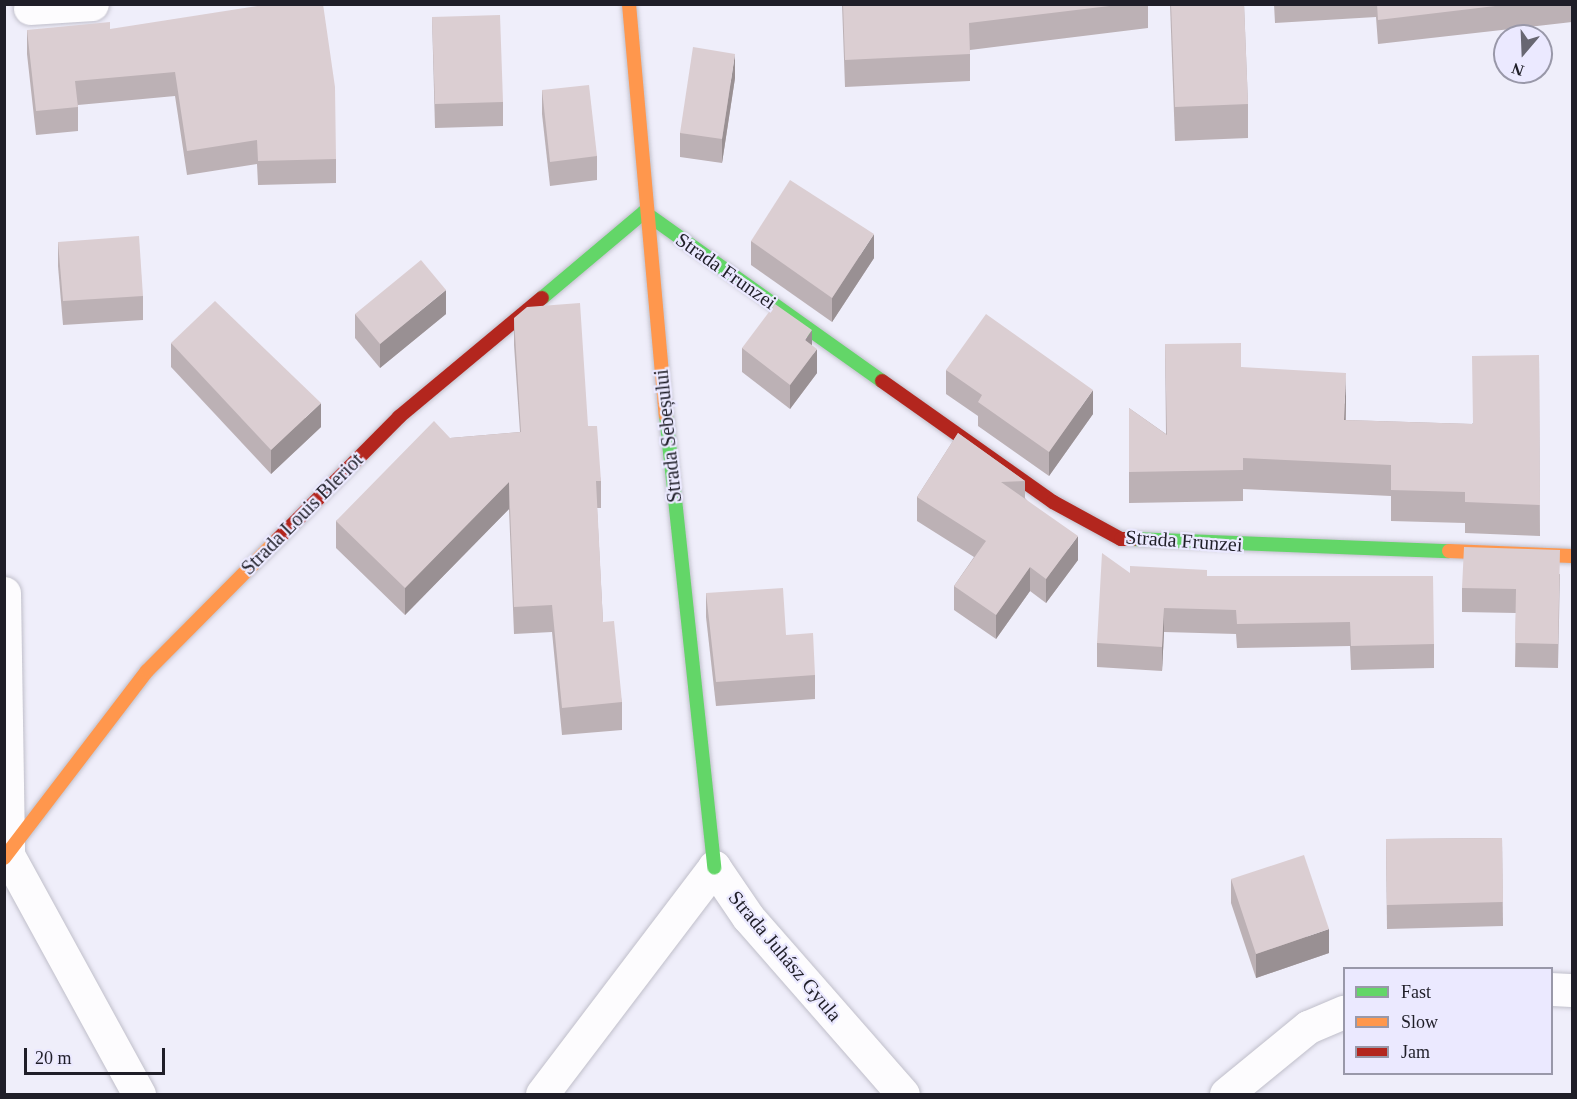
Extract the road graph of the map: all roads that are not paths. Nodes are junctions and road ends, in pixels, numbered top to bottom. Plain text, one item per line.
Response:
1 (92, 4) edge
2 (629, 4) edge
3 (30, 8) dead end
4 (644, 212) junction
5 (1572, 556) edge
6 (4, 593) edge
7 (6, 856) edge
8 (714, 867) junction
9 (1553, 989) edge
10 (1572, 990) edge
11 (1343, 1012) edge
12 (140, 1095) edge
13 (542, 1095) edge
14 (903, 1095) edge
15 (1226, 1095) edge

1 - 3 street
2 - 4 street, Strada Sebeșului
4 - 5 street, Strada Frunzei
4 - 7 street, Strada Louis Bleriot
4 - 8 street, Strada Sebeșului
6 - 7 street
7 - 12 street
8 - 13 street, Strada Juhász Gyula
8 - 14 street, Strada Juhász Gyula
9 - 10 street
11 - 15 street

